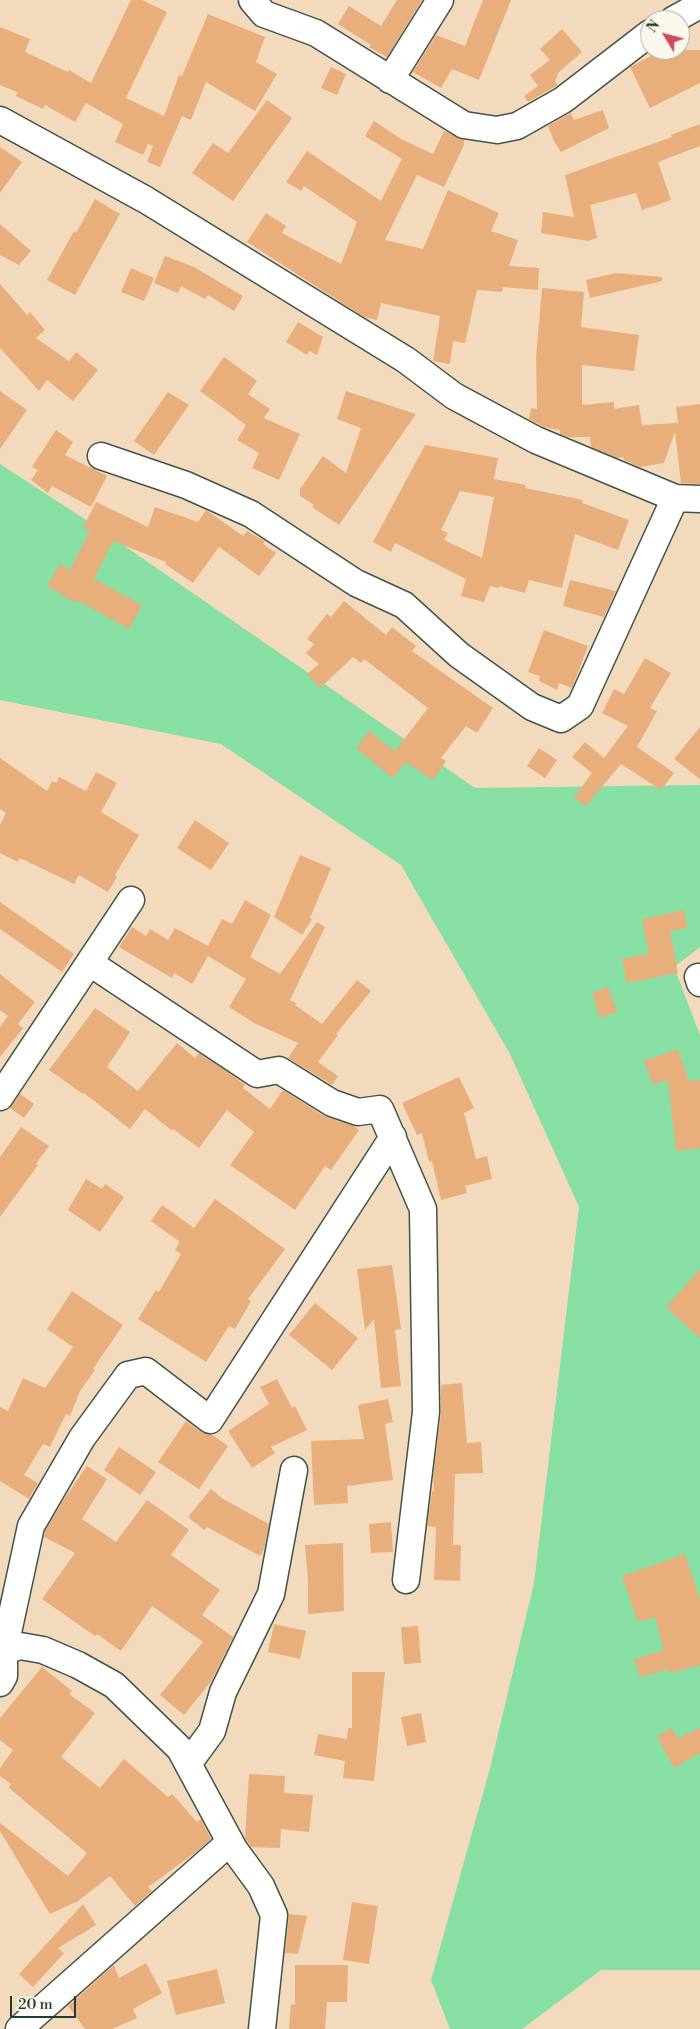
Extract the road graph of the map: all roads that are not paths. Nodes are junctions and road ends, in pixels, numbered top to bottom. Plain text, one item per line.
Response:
1 (252, 0) edge
2 (440, 0) edge
3 (640, 41) edge
4 (390, 80) junction
5 (0, 120) edge
6 (101, 456) dead end
7 (687, 499) edge
8 (131, 900) dead end
9 (90, 963) junction
10 (0, 1097) edge
11 (393, 1137) junction
12 (294, 1470) dead end
13 (406, 1580) dead end
14 (4, 1651) junction
15 (0, 1682) edge
16 (188, 1764) junction
17 (230, 1842) junction
18 (19, 2029) edge
19 (262, 2029) edge

1 - 4 street
2 - 4 street
3 - 4 street
5 - 7 street
6 - 7 street
8 - 9 street
9 - 10 street
9 - 11 street
11 - 13 street
11 - 14 street
12 - 16 street
14 - 15 street
14 - 16 street
16 - 17 street
17 - 18 street
17 - 19 street

